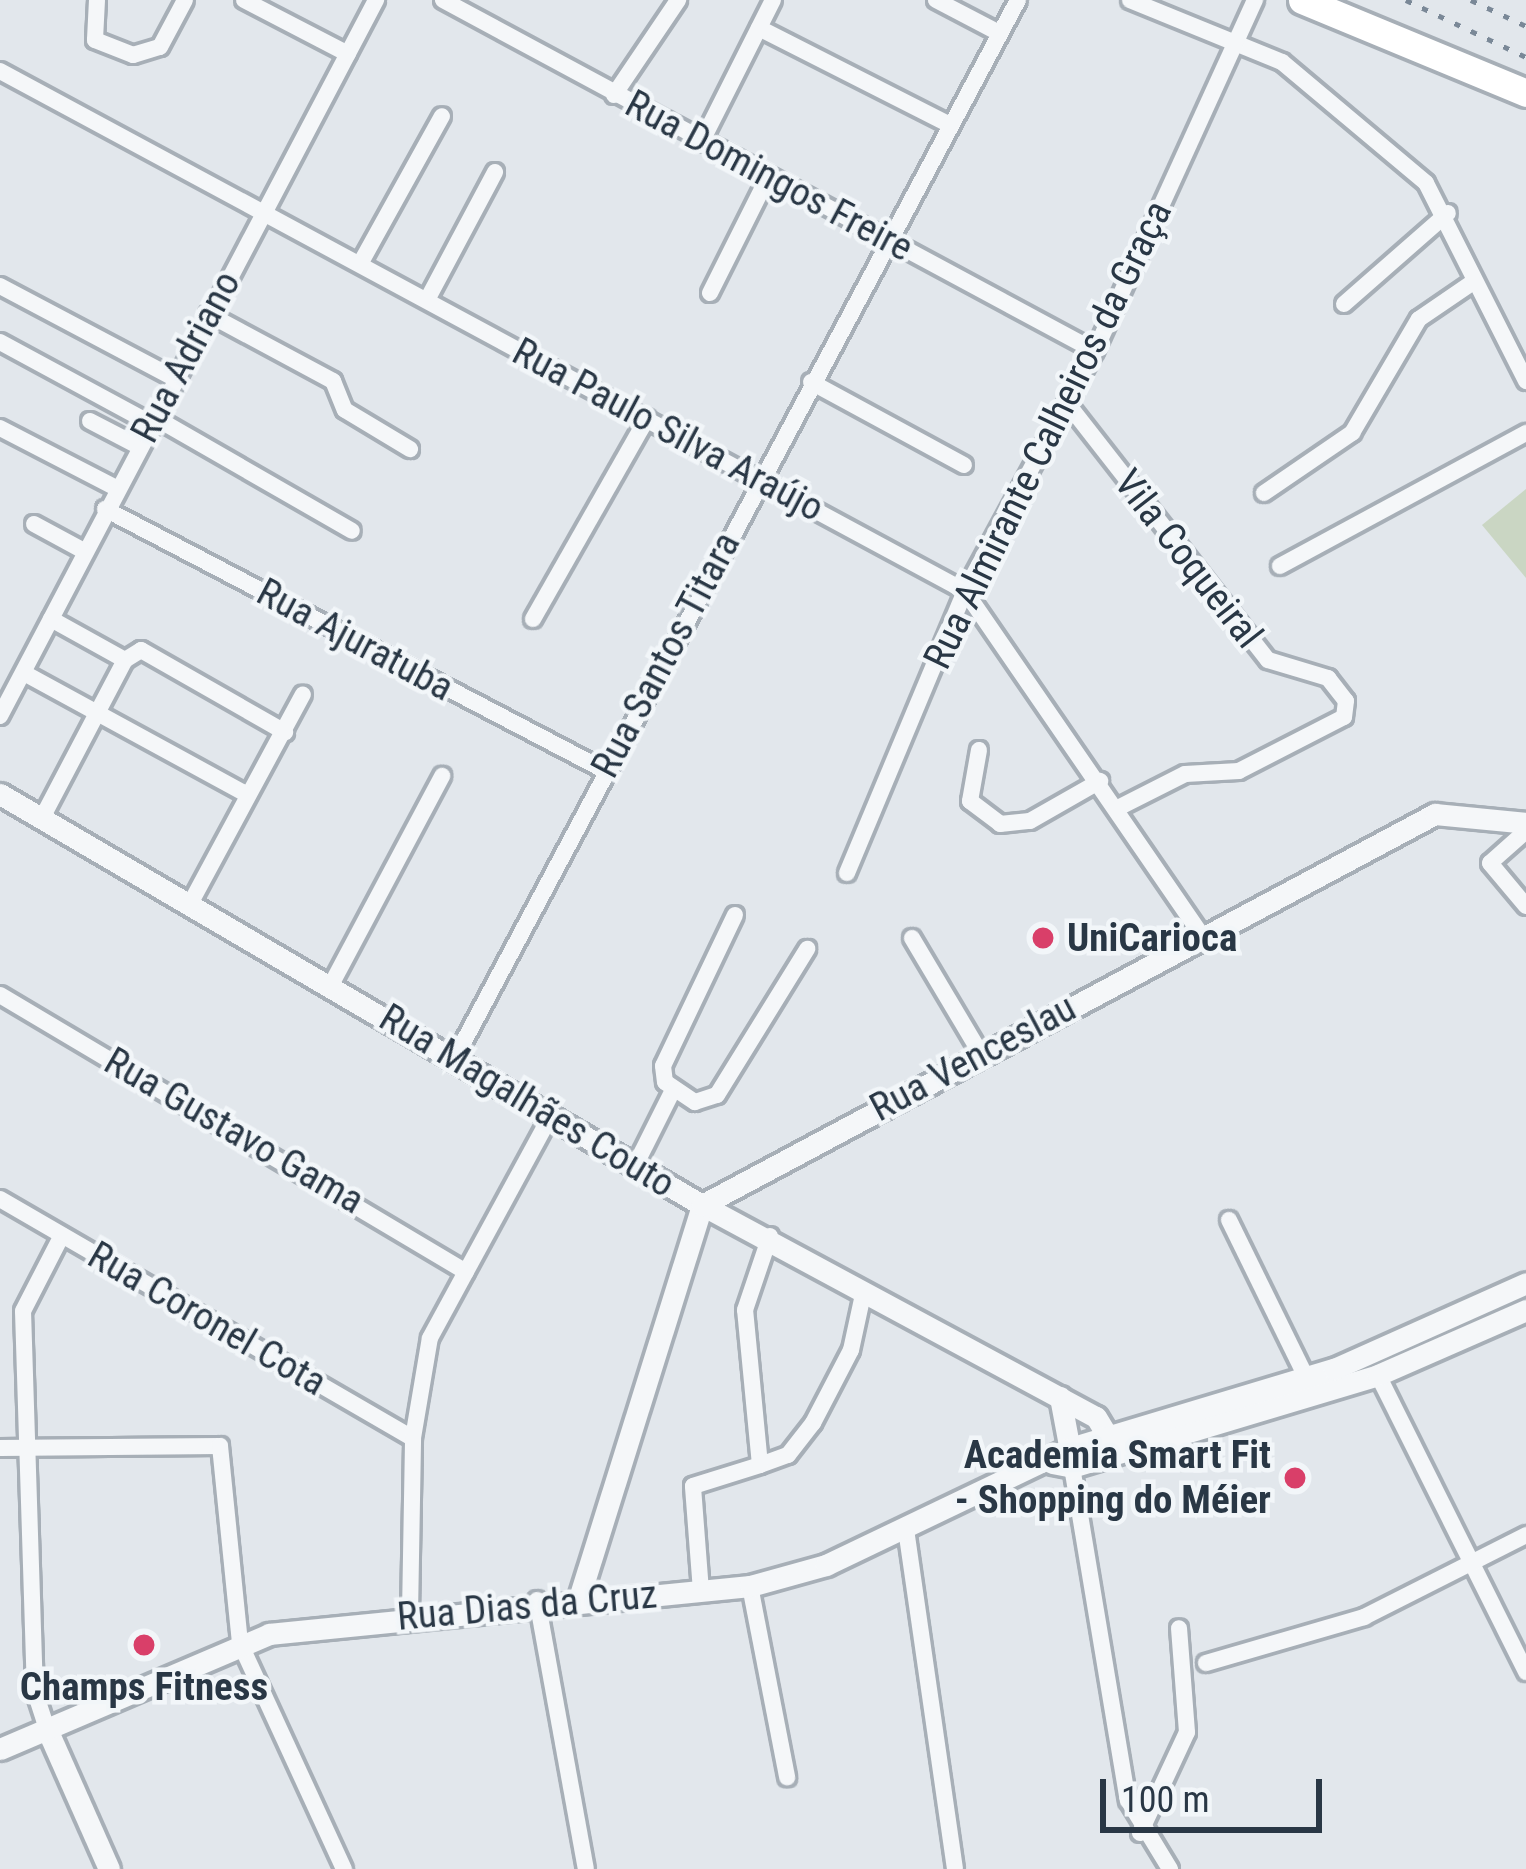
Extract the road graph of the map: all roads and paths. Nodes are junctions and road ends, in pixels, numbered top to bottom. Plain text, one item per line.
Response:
1 (97, 0) edge
2 (185, 0) edge
3 (244, 0) edge
4 (376, 0) edge
5 (443, 0) edge
6 (676, 0) edge
7 (773, 0) edge
8 (936, 0) edge
9 (1018, 0) edge
10 (1130, 0) edge
11 (1255, 0) edge
12 (1302, 0) edge
13 (759, 28) junction
14 (1000, 33) junction
15 (1239, 40) junction
16 (348, 54) junction
17 (0, 71) edge
18 (1526, 93) edge
19 (614, 95) junction
20 (442, 116) dead end
21 (950, 125) junction
22 (701, 143) junction
23 (495, 172) dead end
24 (768, 177) junction
25 (263, 212) junction
26 (1448, 213) junction
27 (889, 238) junction
28 (360, 264) junction
29 (1473, 282) junction
30 (0, 286) edge
31 (710, 293) dead end
32 (427, 301) junction
33 (1344, 304) dead end
34 (208, 314) junction
35 (0, 342) edge
36 (1094, 351) junction
37 (174, 378) junction
38 (1526, 381) edge
39 (811, 382) junction
40 (1067, 403) junction
41 (646, 418) junction
42 (152, 420) junction
43 (90, 421) dead end
44 (0, 428) edge
45 (1526, 433) edge
46 (138, 446) junction
47 (410, 448) dead end
48 (964, 465) dead end
49 (758, 478) junction
50 (116, 488) junction
51 (1264, 494) dead end
52 (105, 508) junction
53 (34, 524) dead end
54 (352, 531) dead end
55 (84, 551) junction
56 (1280, 566) dead end
57 (965, 591) junction
58 (51, 619) junction
59 (533, 619) dead end
60 (124, 660) junction
61 (24, 673) junction
62 (303, 694) dead end
63 (96, 714) junction
64 (0, 716) edge
65 (285, 732) junction
66 (979, 750) dead end
67 (606, 771) junction
68 (442, 776) dead end
69 (1100, 781) junction
70 (0, 794) edge
71 (248, 795) junction
72 (1118, 808) junction
73 (42, 818) junction
74 (1522, 820) edge
75 (847, 873) dead end
76 (190, 904) junction
77 (1526, 906) edge
78 (735, 916) dead end
79 (1204, 937) junction
80 (912, 938) dead end
81 (807, 950) dead end
82 (331, 985) junction
83 (0, 995) edge
84 (981, 1054) junction
85 (455, 1058) junction
86 (674, 1090) junction
87 (550, 1115) junction
88 (636, 1164) junction
89 (0, 1199) edge
90 (702, 1205) junction
91 (1229, 1220) dead end
92 (62, 1235) junction
93 (770, 1236) junction
94 (466, 1272) junction
95 (1526, 1283) edge
96 (864, 1290) junction
97 (1526, 1310) edge
98 (1378, 1375) junction
99 (1306, 1377) junction
100 (1060, 1397) junction
101 (1107, 1435) junction
102 (413, 1438) junction
103 (29, 1447) junction
104 (0, 1448) edge
105 (1065, 1459) junction
106 (760, 1465) junction
107 (1526, 1535) edge
108 (907, 1536) junction
109 (1472, 1568) junction
110 (750, 1586) junction
111 (701, 1591) junction
112 (579, 1598) junction
113 (537, 1600) junction
114 (410, 1614) junction
115 (1179, 1628) dead end
116 (240, 1643) junction
117 (1206, 1663) dead end
118 (1526, 1672) edge
119 (46, 1729) junction
120 (0, 1748) edge
121 (787, 1778) dead end
122 (1140, 1833) junction
123 (109, 1869) edge
124 (344, 1869) edge
125 (586, 1869) edge
126 (955, 1869) edge
127 (1170, 1869) edge

1 - 2 street
3 - 16 street
4 - 16 street, Rua Adriano
5 - 19 street, Rua Domingos Freire
6 - 19 street
7 - 13 street
8 - 14 street
9 - 14 street, Rua Santos Titara
10 - 15 street
11 - 15 street, Rua Almirante Calheiros da Graça
12 - 18 main road
13 - 21 street
13 - 22 street
14 - 21 street, Rua Santos Titara
15 - 26 street
15 - 36 street, Rua Almirante Calheiros da Graça
16 - 25 street, Rua Adriano
17 - 25 street, Rua Paulo Silva Araújo
19 - 22 street, Rua Domingos Freire
20 - 28 street
21 - 27 street, Rua Santos Titara
22 - 24 street, Rua Domingos Freire
23 - 32 street
24 - 27 street, Rua Domingos Freire
24 - 31 street
25 - 28 street, Rua Paulo Silva Araújo
25 - 34 street, Rua Adriano
26 - 29 street
26 - 33 street
27 - 36 street, Rua Domingos Freire
27 - 39 street, Rua Santos Titara
28 - 32 street, Rua Paulo Silva Araújo
29 - 38 street
29 - 51 street
30 - 37 street
32 - 41 street, Rua Paulo Silva Araújo
34 - 37 street, Rua Adriano
34 - 47 street
35 - 42 street
36 - 40 street, Rua Almirante Calheiros da Graça
37 - 42 street, Rua Adriano
39 - 48 street
39 - 49 street, Rua Santos Titara
40 - 57 street, Rua Almirante Calheiros da Graça
40 - 72 street, Vila Coqueiral
41 - 49 street, Rua Paulo Silva Araújo
41 - 59 street
42 - 46 street, Rua Adriano
42 - 54 street
43 - 46 street
44 - 50 street
45 - 56 street
46 - 50 street, Rua Adriano
49 - 57 street, Rua Paulo Silva Araújo
49 - 67 street, Rua Santos Titara
50 - 52 street, Rua Adriano
52 - 55 street, Rua Adriano
52 - 67 street, Rua Ajuratuba
53 - 55 street
55 - 58 street, Rua Adriano
57 - 69 street, Rua Paulo Silva Araújo
57 - 75 street, Rua Almirante Calheiros da Graça
58 - 60 street
58 - 61 street, Rua Adriano
60 - 63 street
60 - 65 street
61 - 63 street
61 - 64 street, Rua Adriano
62 - 65 street
63 - 71 street
63 - 73 street
65 - 71 street
66 - 69 street
67 - 85 street, Rua Santos Titara
68 - 82 street
69 - 72 street, Rua Paulo Silva Araújo
70 - 73 street, Rua Magalhães Couto
71 - 76 street
72 - 79 street, Rua Paulo Silva Araújo
73 - 76 street, Rua Magalhães Couto
74 - 77 street
74 - 79 street, Rua Venceslau
76 - 82 street, Rua Magalhães Couto
78 - 86 street
79 - 84 street, Rua Venceslau
80 - 84 street
81 - 86 street
82 - 85 street, Rua Magalhães Couto
83 - 94 street, Rua Gustavo Gama
84 - 90 street, Rua Venceslau
85 - 87 street, Rua Magalhães Couto
86 - 88 street
87 - 88 street, Rua Magalhães Couto
87 - 94 street
88 - 90 street, Rua Magalhães Couto
89 - 92 street, Rua Coronel Cota
90 - 93 street, Rua Magalhães Couto
90 - 112 street
91 - 99 street
92 - 102 street, Rua Coronel Cota
92 - 103 street
93 - 96 street, Rua Magalhães Couto
93 - 106 street
94 - 102 street
95 - 99 street, Rua Dias da Cruz
96 - 100 street, Rua Magalhães Couto
96 - 106 street
97 - 98 street, Rua Dias da Cruz
98 - 105 street, Rua Dias da Cruz
98 - 109 street
99 - 101 street, Rua Dias da Cruz
100 - 101 street, Rua Magalhães Couto
100 - 105 street
101 - 105 street, Rua Dias da Cruz
102 - 114 street
103 - 104 street
103 - 116 street
103 - 119 street
105 - 108 street, Rua Dias da Cruz
105 - 122 street
106 - 111 street
107 - 109 street
108 - 110 street, Rua Dias da Cruz
108 - 126 street
109 - 117 street
109 - 118 street
110 - 111 street, Rua Dias da Cruz
110 - 121 street
111 - 112 street, Rua Dias da Cruz
112 - 113 street, Rua Dias da Cruz
113 - 114 street, Rua Dias da Cruz
113 - 125 street
114 - 116 street, Rua Dias da Cruz
115 - 122 street
116 - 119 street, Rua Dias da Cruz
116 - 124 street
119 - 120 street, Rua Dias da Cruz
119 - 123 street
122 - 127 street

